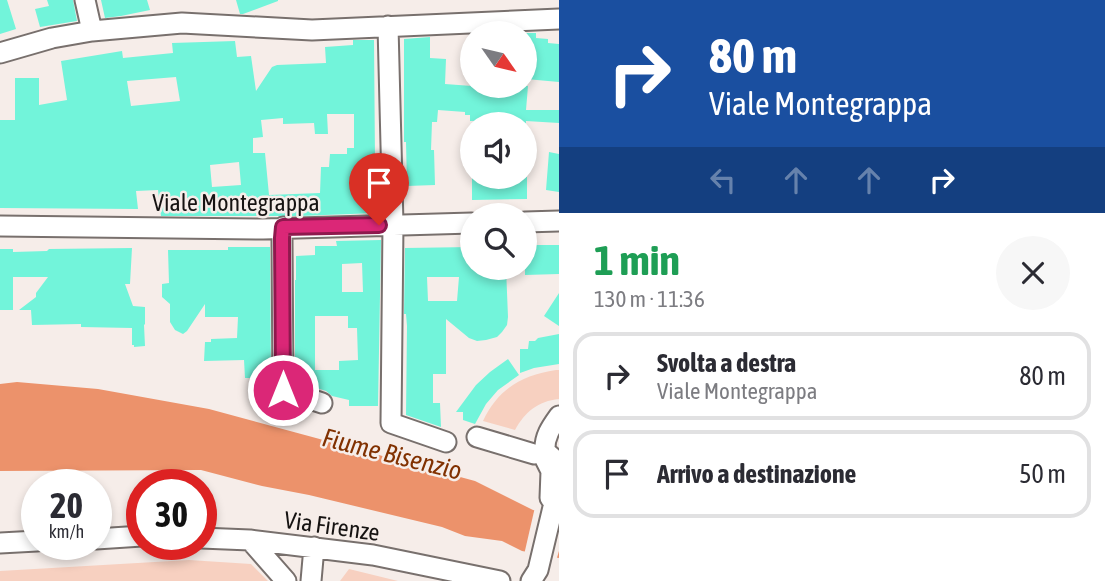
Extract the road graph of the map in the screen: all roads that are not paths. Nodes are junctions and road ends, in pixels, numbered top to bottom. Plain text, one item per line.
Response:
1 (85, 0) edge
2 (559, 19) edge
3 (388, 26) junction
4 (92, 31) junction
5 (0, 53) edge
6 (537, 222) edge
7 (559, 222) edge
8 (460, 223) edge
9 (393, 225) junction
10 (0, 226) edge
11 (283, 227) junction
12 (322, 402) dead end
13 (559, 416) edge
14 (477, 438) dead end
15 (446, 442) dead end
16 (546, 456) edge
17 (559, 482) edge
18 (550, 520) junction
19 (217, 539) edge
20 (250, 540) junction
21 (21, 542) edge
22 (0, 543) edge
23 (314, 547) junction
24 (463, 576) edge
25 (537, 577) edge
26 (283, 580) edge
27 (311, 581) edge
28 (500, 581) edge

1 - 4 street
2 - 3 street
3 - 4 street
3 - 9 street
4 - 5 street
6 - 7 street
8 - 9 street, Viale Montegrappa
9 - 11 street, Viale Montegrappa
9 - 15 street
10 - 11 street, Viale Montegrappa
11 - 12 street
13 - 16 street
14 - 16 street
16 - 18 street
17 - 18 street
18 - 25 street
19 - 20 street, Via Firenze
20 - 23 street, Via Firenze
20 - 26 street
21 - 22 street
23 - 24 street, Via Firenze
23 - 27 street
24 - 28 street, Via Firenze

